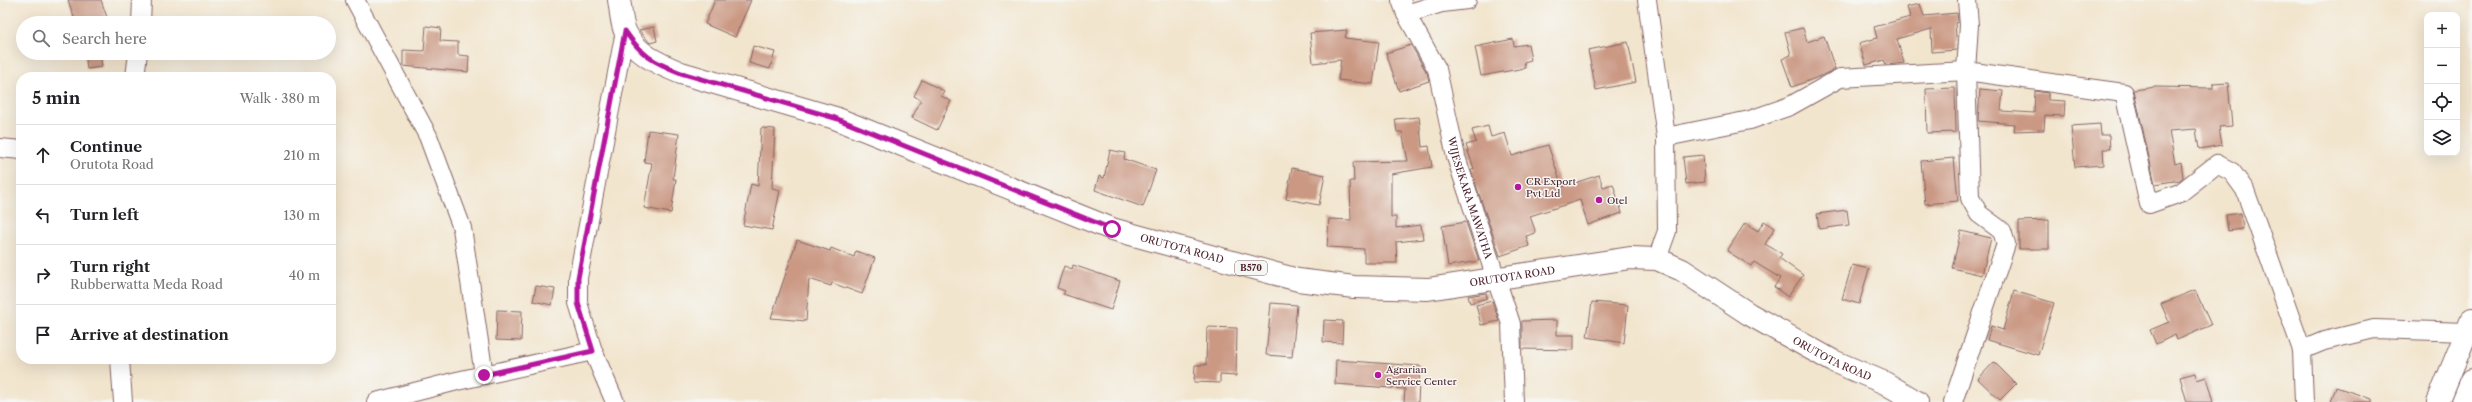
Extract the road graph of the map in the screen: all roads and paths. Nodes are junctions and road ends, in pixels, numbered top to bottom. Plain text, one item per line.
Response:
1 (142, 0) edge
2 (355, 0) edge
3 (619, 0) edge
4 (1467, 0) edge
5 (1647, 0) edge
6 (1967, 0) edge
7 (1404, 7) edge
8 (141, 16) edge
9 (625, 31) junction
10 (137, 60) edge
11 (1966, 71) junction
12 (136, 72) edge
13 (1666, 137) junction
14 (0, 148) edge
15 (16, 150) edge
16 (1657, 259) junction
17 (1497, 279) junction
18 (2469, 326) edge
19 (2302, 350) junction
20 (593, 351) junction
21 (120, 364) edge
22 (484, 375) junction
23 (2472, 380) edge
24 (124, 402) edge
25 (376, 402) edge
26 (615, 402) edge
27 (1514, 402) edge
28 (1917, 402) edge
29 (1953, 402) edge
30 (2304, 402) edge
31 (2438, 402) edge
32 (2463, 402) edge

1 - 8 street
2 - 22 street
3 - 9 main road, ORUTOTA ROAD / B570
4 - 7 street
5 - 13 street
6 - 11 street
7 - 17 street, WIJESEKARA MAWATHA
9 - 17 main road, ORUTOTA ROAD / B570
9 - 20 street
10 - 12 street
11 - 13 street
11 - 19 street
11 - 29 street
13 - 16 street
14 - 15 street
16 - 17 main road, ORUTOTA ROAD / B570
16 - 28 main road, ORUTOTA ROAD / B570
17 - 27 street, WIJESEKARA MAWATHA
18 - 19 street
18 - 31 main road
19 - 30 street
20 - 22 street
20 - 26 street
21 - 24 street
22 - 25 street
23 - 32 main road

